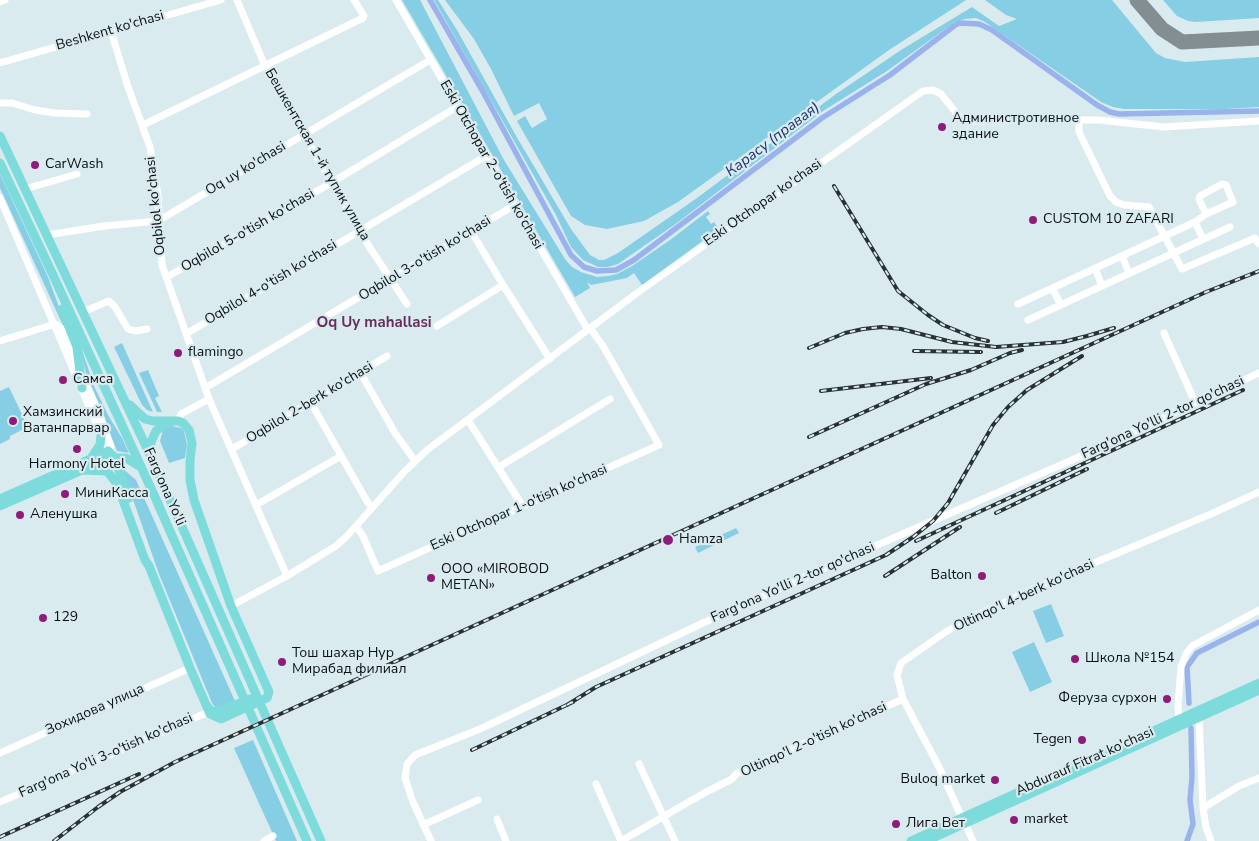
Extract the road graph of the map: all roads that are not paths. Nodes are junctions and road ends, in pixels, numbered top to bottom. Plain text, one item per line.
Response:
1 (5, 0) edge
2 (221, 0) edge
3 (237, 0) edge
4 (354, 0) edge
5 (396, 0) edge
6 (0, 2) edge
7 (111, 31) junction
8 (430, 60) junction
9 (0, 63) edge
10 (265, 66) junction
11 (0, 103) edge
12 (457, 107) junction
13 (87, 114) dead end
14 (1079, 120) junction
15 (1259, 122) edge
16 (143, 125) junction
17 (303, 134) junction
18 (0, 136) edge
19 (486, 156) junction
20 (0, 163) edge
21 (76, 174) dead end
22 (331, 183) junction
23 (25, 189) junction
24 (0, 198) edge
25 (515, 205) junction
26 (1206, 214) junction
27 (158, 221) junction
28 (1195, 222) junction
29 (1230, 227) dead end
30 (359, 230) junction
31 (471, 231) junction
32 (47, 235) junction
33 (1165, 236) junction
34 (1203, 240) junction
35 (1259, 244) edge
36 (1174, 253) junction
37 (1122, 256) junction
38 (1095, 268) junction
39 (1129, 273) junction
40 (53, 275) junction
41 (167, 277) junction
42 (390, 279) junction
43 (503, 285) junction
44 (1102, 286) junction
45 (1052, 288) junction
46 (407, 304) dead end
47 (1018, 304) dead end
48 (1061, 305) junction
49 (82, 312) junction
50 (1028, 320) dead end
51 (55, 324) junction
52 (437, 326) dead end
53 (147, 329) dead end
54 (589, 329) junction
55 (186, 334) junction
56 (1164, 334) dead end
57 (0, 341) edge
58 (387, 356) dead end
59 (550, 359) junction
60 (80, 370) junction
61 (360, 372) junction
62 (1259, 373) edge
63 (82, 388) junction
64 (206, 388) junction
65 (123, 397) junction
66 (209, 399) junction
67 (610, 399) dead end
68 (310, 402) junction
69 (1195, 402) junction
70 (468, 420) junction
71 (178, 421) junction
72 (101, 436) junction
73 (659, 445) joint
74 (232, 449) junction
75 (111, 456) junction
76 (341, 456) junction
77 (92, 457) junction
78 (152, 459) junction
79 (414, 461) junction
80 (499, 467) junction
81 (142, 469) junction
82 (83, 470) junction
83 (117, 484) junction
84 (1259, 492) edge
85 (0, 499) edge
86 (0, 506) edge
87 (256, 506) junction
88 (522, 506) junction
89 (373, 507) junction
90 (356, 526) junction
91 (149, 566) junction
92 (287, 576) junction
93 (232, 606) junction
94 (1259, 610) edge
95 (190, 668) junction
96 (1259, 683) edge
97 (1259, 690) edge
98 (903, 699) junction
99 (209, 709) junction
100 (1197, 716) junction
101 (1183, 720) junction
102 (0, 753) edge
103 (639, 764) dead end
104 (1259, 778) edge
105 (596, 784) dead end
106 (478, 800) dead end
107 (0, 802) edge
108 (1203, 808) junction
109 (664, 817) junction
110 (497, 819) dead end
111 (964, 821) junction
112 (423, 825) junction
113 (273, 836) dead end
114 (264, 841) edge
115 (307, 841) edge
116 (321, 841) edge
117 (431, 841) edge
118 (506, 841) edge
119 (621, 841) edge
120 (675, 841) edge
121 (911, 841) edge
122 (926, 841) edge
123 (974, 841) edge
124 (1211, 841) edge

1 - 6 street
2 - 7 street, Beshkent ko'chasi
3 - 10 street, Бешкентская 1-й тупик улица
4 - 10 street
5 - 8 street, Eski Otchopar 2-o'tish ko'chasi
7 - 9 street, Beshkent ko'chasi
7 - 16 street, Oqbilol ko'chasi
8 - 12 street, Eski Otchopar 2-o'tish ko'chasi
8 - 17 street, Oq uy ko'chasi
10 - 16 street
10 - 17 street, Бешкентская 1-й тупик улица
11 - 13 street
12 - 19 street, Eski Otchopar 2-o'tish ko'chasi
12 - 22 street, Oqbilol 5-o'tish ko'chasi
14 - 15 street, Eski Otchopar ko'chasi
14 - 33 street
14 - 54 street, Eski Otchopar ko'chasi
16 - 27 street, Oqbilol ko'chasi
17 - 22 street, Бешкентская 1-й тупик улица
17 - 27 street, Oq uy ko'chasi
18 - 23 main road, Farg'ona Yo'li
19 - 25 street, Eski Otchopar 2-o'tish ko'chasi
19 - 30 street, Oqbilol 4-o'tish ko'chasi
20 - 40 main road, Farg'ona Yo'li
21 - 23 street
22 - 30 street, Бешкентская 1-й тупик улица
22 - 41 street, Oqbilol 5-o'tish ko'chasi
23 - 32 main road, Farg'ona Yo'li
24 - 51 street
25 - 31 street, Oqbilol 3-o'tish ko'chasi
25 - 54 street, Eski Otchopar 2-o'tish ko'chasi
26 - 26 street
26 - 28 street
27 - 32 street, Oq uy ko'chasi
27 - 41 street, Oqbilol ko'chasi
28 - 33 street
28 - 34 street
29 - 34 street
30 - 42 street, Бешкентская 1-й тупик улица
30 - 55 street, Oqbilol 4-o'tish ko'chasi
31 - 42 street, Oqbilol 3-o'tish ko'chasi
31 - 43 street
32 - 49 main road, Farg'ona Yo'li
33 - 36 street
33 - 37 street
34 - 36 street
35 - 36 street
36 - 39 street
37 - 38 street
37 - 39 street
38 - 44 street
38 - 45 street
39 - 44 street
40 - 60 main road
40 - 81 main road, Farg'ona Yo'li
41 - 55 street, Oqbilol ko'chasi
42 - 46 street, Бешкентская 1-й тупик улица
42 - 64 street, Oqbilol 3-o'tish ko'chasi
43 - 52 street
43 - 59 street
44 - 48 street
45 - 47 street
45 - 48 street
48 - 50 street
49 - 53 street
49 - 65 main road, Farg'ona Yo'li
51 - 57 street
51 - 60 street
51 - 63 street
54 - 59 street, Eski Otchopar ko'chasi
54 - 73 street, Eski Otchopar 2-o'tish ko'chasi
55 - 64 street, Oqbilol ko'chasi
56 - 69 street
58 - 61 street, Oqbilol 2-berk ko'chasi
59 - 70 street, Eski Otchopar ko'chasi
60 - 63 main road
60 - 75 street
61 - 68 street, Oqbilol 2-berk ko'chasi
61 - 79 street
62 - 69 street, Farg'ona Yo'lli 2-tor qo'chasi
63 - 72 street
64 - 66 street, Oqbilol ko'chasi
65 - 71 main road
65 - 78 main road, Farg'ona Yo'li
66 - 71 street
66 - 74 street, Oqbilol ko'chasi
67 - 80 street
68 - 74 street, Oqbilol 2-berk ko'chasi
68 - 76 street
69 - 112 street, Farg'ona Yo'lli 2-tor qo'chasi
70 - 79 street, Eski Otchopar ko'chasi
70 - 80 street
71 - 78 main road
71 - 93 main road
72 - 75 street
72 - 77 main road
73 - 88 street, Eski Otchopar 1-o'tish ko'chasi
74 - 87 street, Oqbilol ko'chasi
75 - 77 main road
75 - 81 main road
75 - 82 main road
75 - 83 main road
75 - 91 main road
76 - 87 street
76 - 89 street
77 - 85 main road
78 - 116 main road, Farg'ona Yo'li
79 - 89 street, Eski Otchopar ko'chasi
80 - 88 street
81 - 115 main road, Farg'ona Yo'li
82 - 83 main road
82 - 86 main road
83 - 91 main road
84 - 98 street, Oltinqo'l 4-berk ko'chasi
87 - 92 street, Oqbilol ko'chasi
88 - 90 street, Eski Otchopar 1-o'tish ko'chasi
89 - 90 street, Eski Otchopar ko'chasi
90 - 92 street, Eski Otchopar ko'chasi
91 - 95 main road
92 - 93 street, Eski Otchopar ko'chasi
93 - 99 main road
94 - 101 street
95 - 99 main road
95 - 102 street, Зохидова улица
96 - 100 main road, Abdurauf Fitrat ko'chasi
97 - 100 main road, Abdurauf Fitrat ko'chasi
98 - 109 street, Oltinqo'l 2-o'tish ko'chasi
98 - 111 street, Oltinqo'l 4-berk ko'chasi
99 - 107 street, Farg'ona Yo'li 3-o'tish ko'chasi
100 - 101 main road, Abdurauf Fitrat ko'chasi
100 - 108 street
101 - 111 main road, Abdurauf Fitrat ko'chasi
103 - 109 street
104 - 108 street
105 - 119 street
106 - 112 street
108 - 124 street
109 - 119 street, Oltinqo'l 2-o'tish ko'chasi
109 - 120 street
110 - 118 street
111 - 121 main road, Abdurauf Fitrat ko'chasi
111 - 122 main road, Abdurauf Fitrat ko'chasi
111 - 123 street, Oltinqo'l 4-berk ko'chasi
112 - 117 street, Farg'ona Yo'lli 2-tor qo'chasi
113 - 114 street

